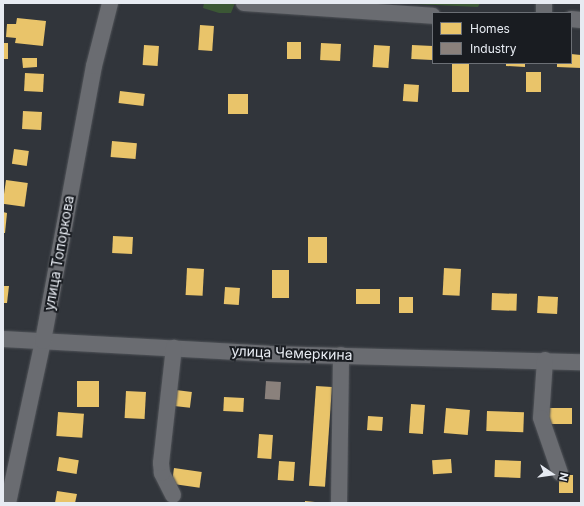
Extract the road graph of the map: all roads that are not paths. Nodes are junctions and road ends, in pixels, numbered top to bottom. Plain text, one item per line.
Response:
1 (110, 3) edge
2 (245, 3) edge
3 (432, 16) edge
4 (3, 339) edge
5 (43, 341) junction
6 (174, 348) junction
7 (341, 355) junction
8 (545, 360) junction
9 (581, 362) edge
10 (560, 473) dead end
11 (173, 495) dead end
12 (8, 503) edge
13 (340, 503) edge

1 - 5 street, улица Топоркова
2 - 3 street
4 - 5 street, улица Чемеркина
5 - 6 street, улица Чемеркина
5 - 12 street, улица Топоркова
6 - 7 street, улица Чемеркина
6 - 11 street
7 - 8 street, улица Чемеркина
7 - 13 street
8 - 9 street, улица Чемеркина
8 - 10 street

